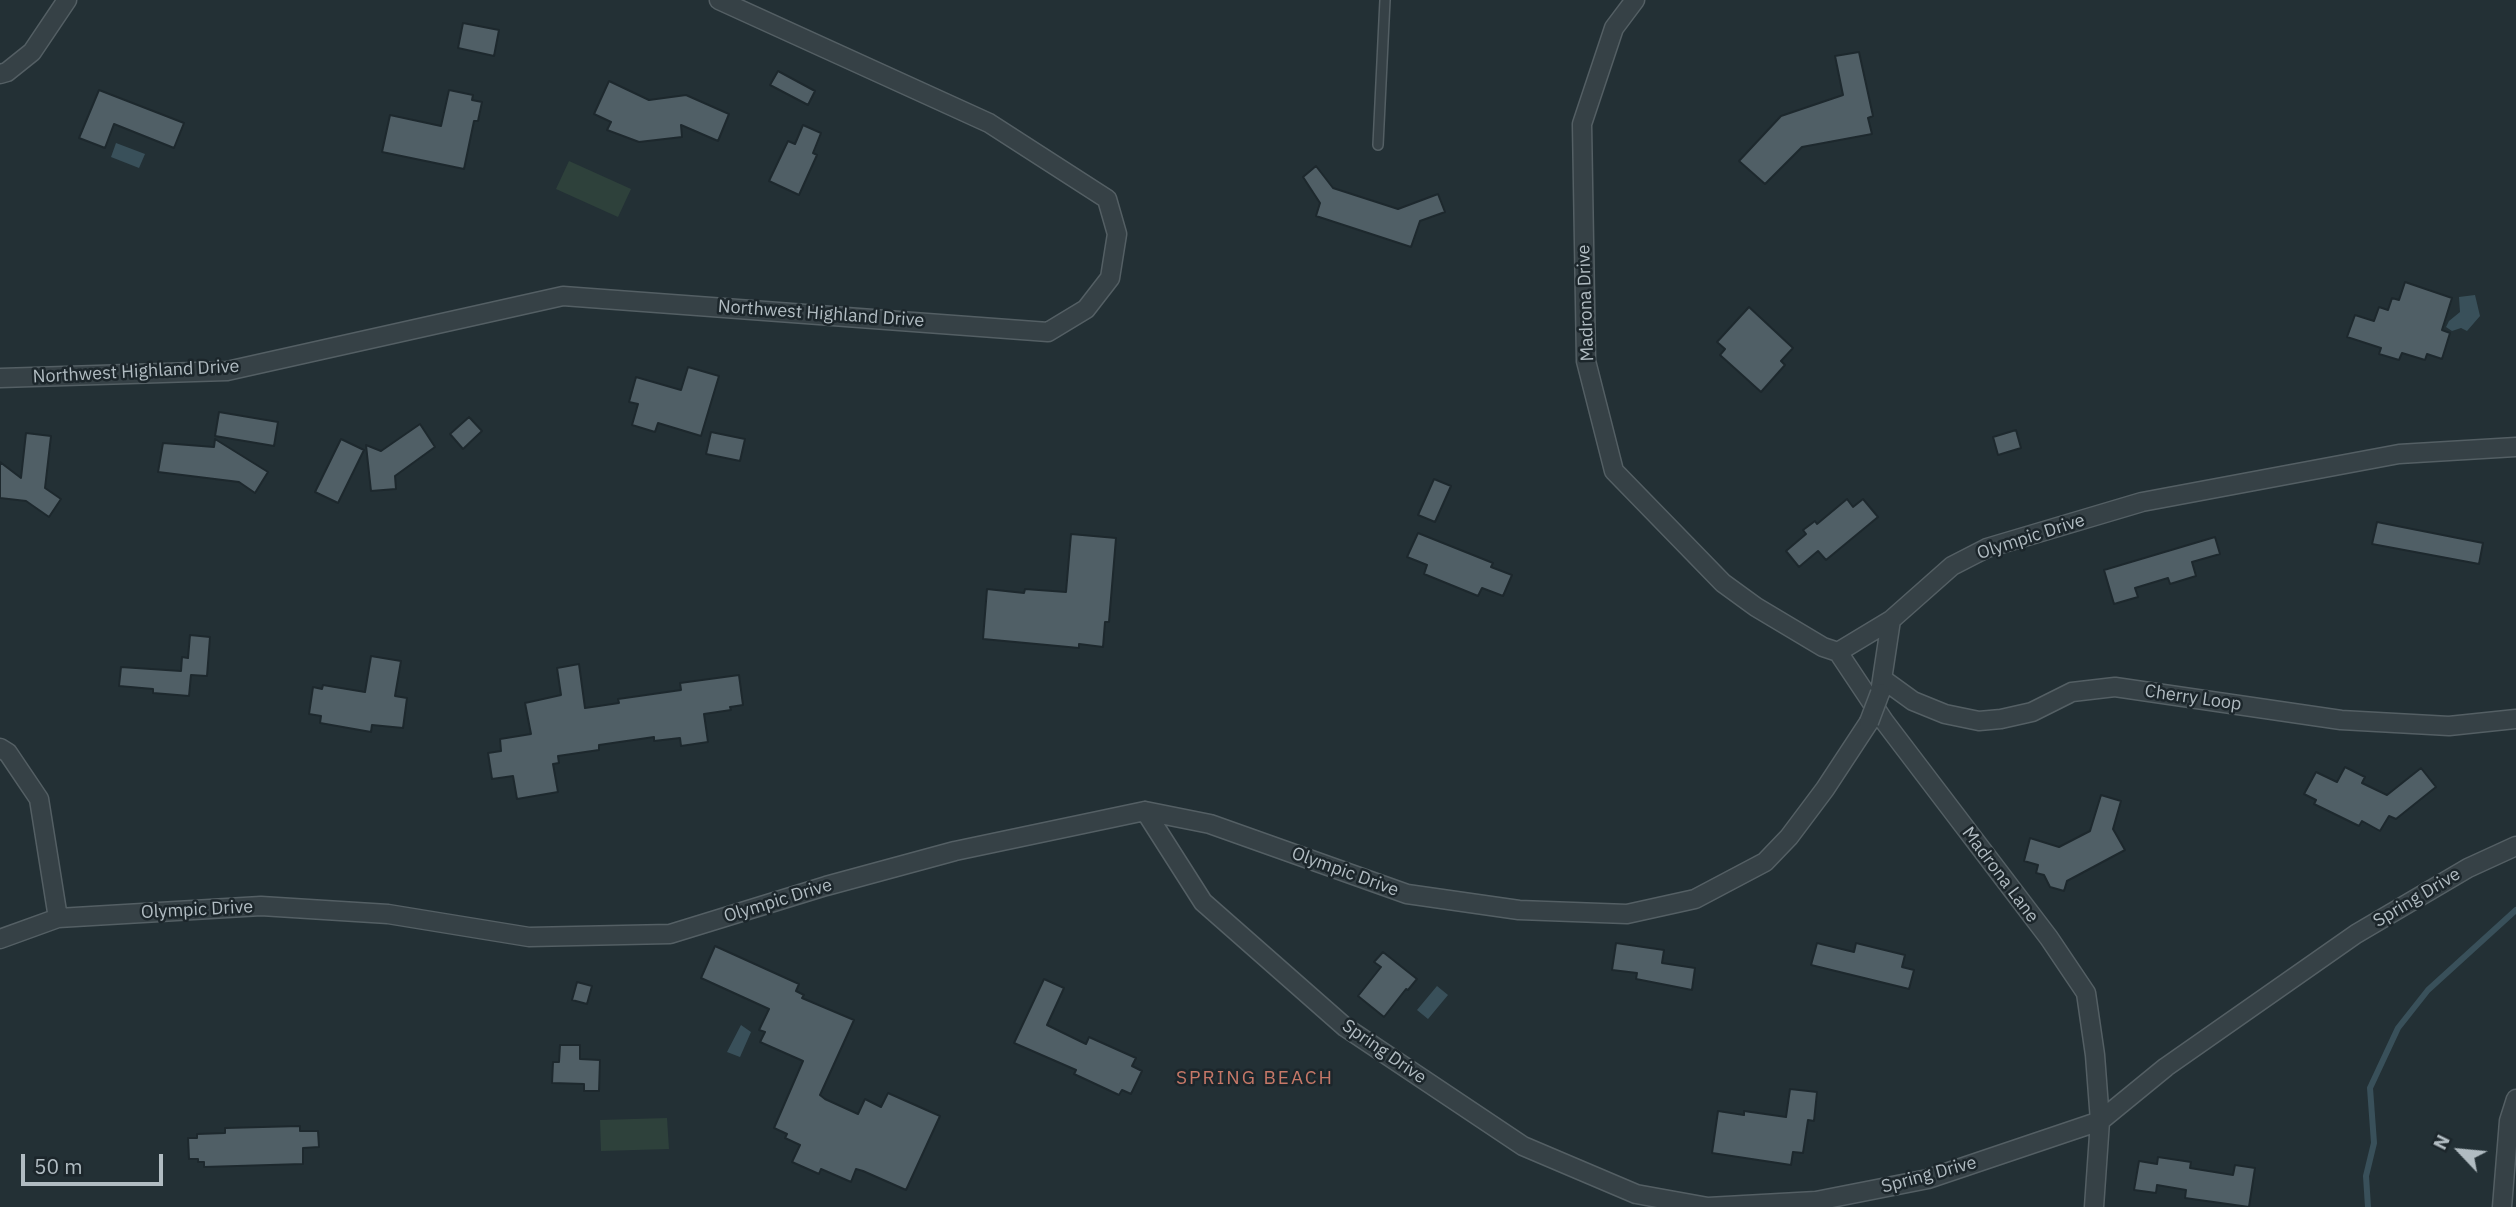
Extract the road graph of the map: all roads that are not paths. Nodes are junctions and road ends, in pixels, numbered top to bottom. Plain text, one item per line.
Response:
1 (67, 0) edge
2 (719, 0) edge
3 (1385, 0) edge
4 (1634, 0) edge
5 (0, 74) edge
6 (1378, 145) dead end
7 (0, 378) edge
8 (2516, 447) edge
9 (1891, 620) junction
10 (1838, 652) junction
11 (1882, 686) junction
12 (2516, 719) edge
13 (0, 748) edge
14 (1145, 811) junction
15 (2516, 846) edge
16 (58, 918) junction
17 (0, 939) edge
18 (2516, 1099) edge
19 (2100, 1121) junction
20 (2094, 1207) edge
21 (2502, 1207) edge

1 - 5 street
2 - 7 street, Northwest Highland Drive
3 - 6 lane
4 - 10 street, Madrona Drive
8 - 9 street, Olympic Drive
9 - 10 street
9 - 11 street, Olympic Drive
10 - 19 street, Madrona Lane
11 - 12 street, Cherry Loop
11 - 14 street, Olympic Drive, bridge
13 - 16 street
14 - 16 street, Olympic Drive
14 - 19 street, Spring Drive
15 - 19 street, Spring Drive
16 - 17 street, Olympic Drive
18 - 21 street
19 - 20 street

